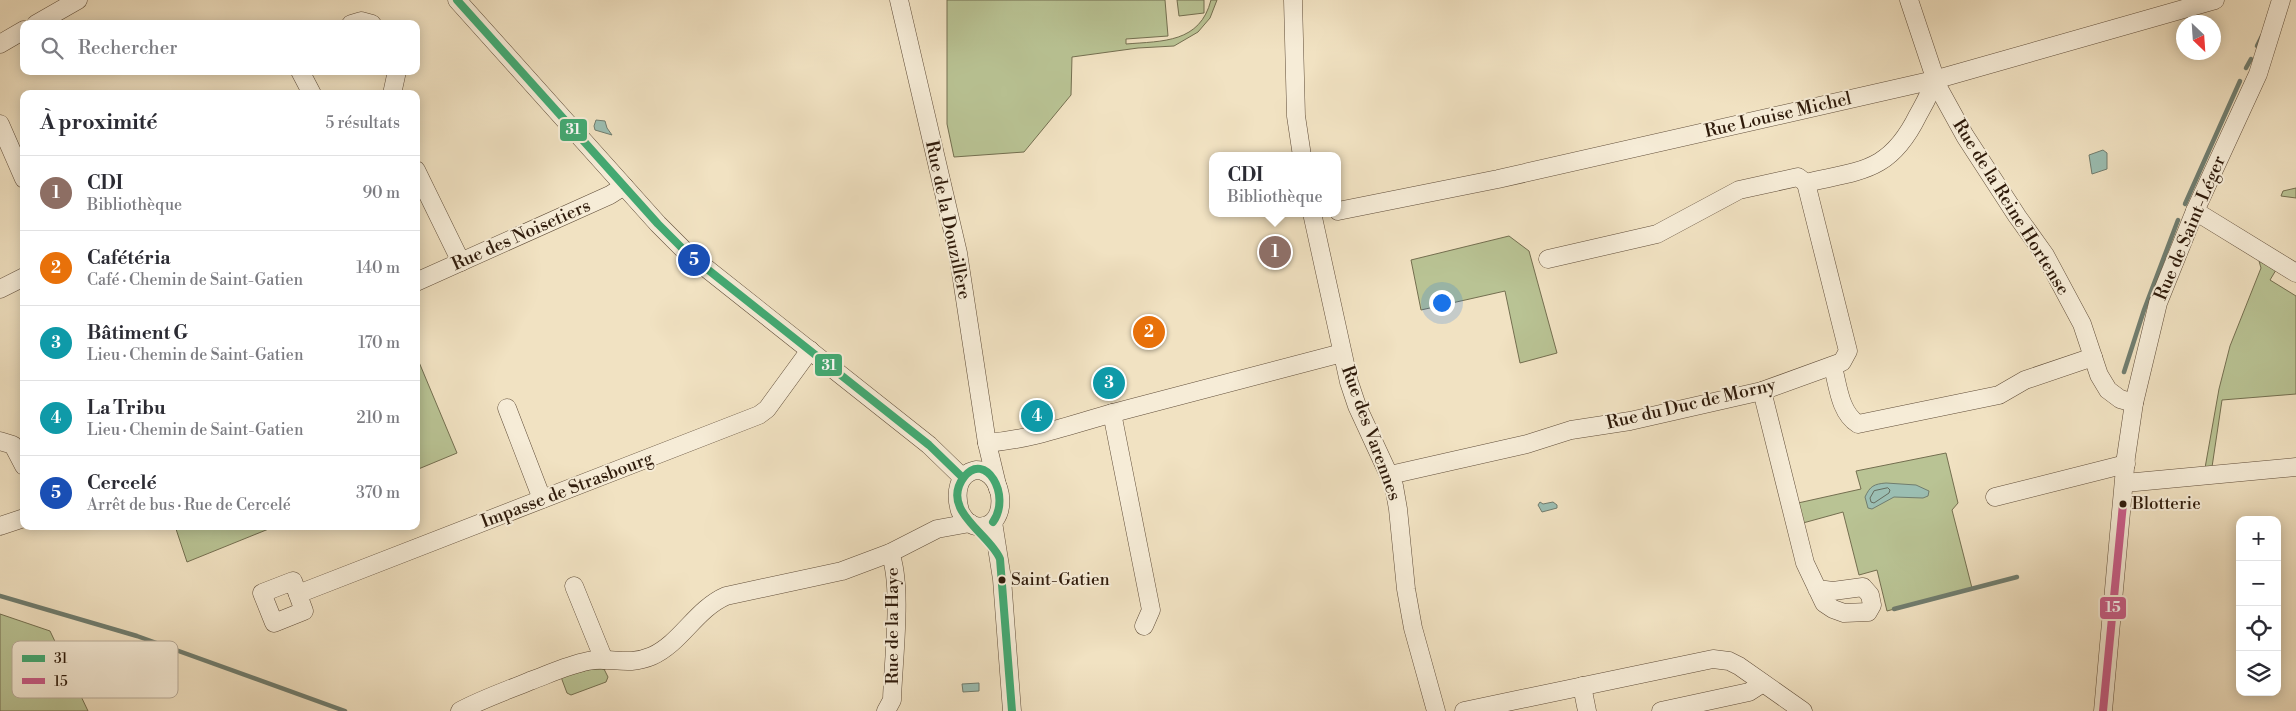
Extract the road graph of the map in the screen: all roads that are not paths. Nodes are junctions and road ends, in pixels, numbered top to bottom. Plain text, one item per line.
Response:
1 (78, 0) edge
2 (457, 0) edge
3 (899, 0) edge
4 (1293, 0) edge
5 (1909, 0) edge
6 (2215, 0) edge
7 (2280, 0) edge
8 (43, 20) edge
9 (20, 32) edge
10 (0, 44) edge
11 (302, 75) edge
12 (396, 75) edge
13 (1934, 80) junction
14 (310, 90) edge
15 (393, 90) edge
16 (0, 124) edge
17 (1301, 152) edge
18 (20, 170) edge
19 (420, 178) edge
20 (1806, 183) junction
21 (624, 186) junction
22 (1341, 210) edge
23 (2195, 211) junction
24 (1319, 217) edge
25 (1548, 259) dead end
26 (461, 262) junction
27 (2296, 273) edge
28 (20, 280) edge
29 (420, 280) edge
30 (0, 289) edge
31 (810, 350) junction
32 (1342, 353) junction
33 (2093, 357) junction
34 (1833, 367) junction
35 (1762, 391) junction
36 (2134, 404) junction
37 (507, 408) dead end
38 (1112, 414) junction
39 (0, 441) edge
40 (987, 442) junction
41 (20, 458) edge
42 (2126, 464) junction
43 (2296, 467) edge
44 (983, 470) junction
45 (1390, 475) junction
46 (962, 477) junction
47 (2125, 483) junction
48 (998, 489) junction
49 (1995, 497) dead end
50 (542, 499) junction
51 (959, 506) junction
52 (20, 519) edge
53 (993, 522) junction
54 (971, 524) junction
55 (0, 526) edge
56 (937, 529) junction
57 (890, 553) junction
58 (998, 555) junction
59 (574, 586) dead end
60 (1817, 588) dead end
61 (298, 594) dead end
62 (1144, 626) dead end
63 (604, 660) junction
64 (1763, 682) junction
65 (1582, 686) junction
66 (892, 707) edge
67 (460, 711) edge
68 (1012, 711) edge
69 (1436, 711) edge
70 (1464, 711) edge
71 (1587, 711) edge
72 (1661, 711) edge
73 (1803, 711) edge
74 (2103, 711) edge

1 - 8 street
2 - 21 street
3 - 40 street, Rue de la Douzillère
4 - 17 street
5 - 13 street, Rue de la Reine Hortense
6 - 13 street, Rue Louise Michel
7 - 23 street, Rue de Saint-Léger
9 - 10 street
11 - 14 street
12 - 15 street
13 - 20 street
13 - 22 street, Rue Louise Michel
13 - 33 street, Rue de la Reine Hortense
16 - 18 street
19 - 26 street
20 - 25 street
20 - 34 street
21 - 26 street, Rue des Noisetiers
21 - 31 street
23 - 27 street
23 - 36 street, Rue de Saint-Léger
24 - 32 street, Rue des Varennes
26 - 29 street, Rue des Noisetiers
28 - 30 street
31 - 46 street
31 - 50 street, Impasse de Strasbourg
32 - 38 street
32 - 45 street, Rue des Varennes
33 - 34 street
33 - 36 street, Rue de la Reine Hortense
34 - 35 street, Rue du Duc de Morny
35 - 45 street, Rue du Duc de Morny
35 - 60 street
36 - 42 street, Rue de Saint-Léger
37 - 50 street
38 - 40 street
38 - 62 street
39 - 41 street
40 - 44 street, Rue de la Douzillère
40 - 48 street, Rue de la Douzillère
42 - 47 street, Rue de Saint-Léger
42 - 49 street
43 - 47 street
44 - 46 street
44 - 48 street
45 - 69 street, Rue des Varennes
46 - 51 street
47 - 74 street, Rue de Saint-Léger
48 - 53 street
50 - 61 street, Impasse de Strasbourg
51 - 54 street
51 - 56 street
52 - 55 street
53 - 54 street
53 - 58 street
54 - 56 street
54 - 58 street
56 - 57 street
57 - 63 street
57 - 66 street, Rue de la Haye
58 - 68 street
59 - 63 street
63 - 67 street
64 - 65 street
64 - 72 street
64 - 73 street
65 - 70 street
65 - 71 street

